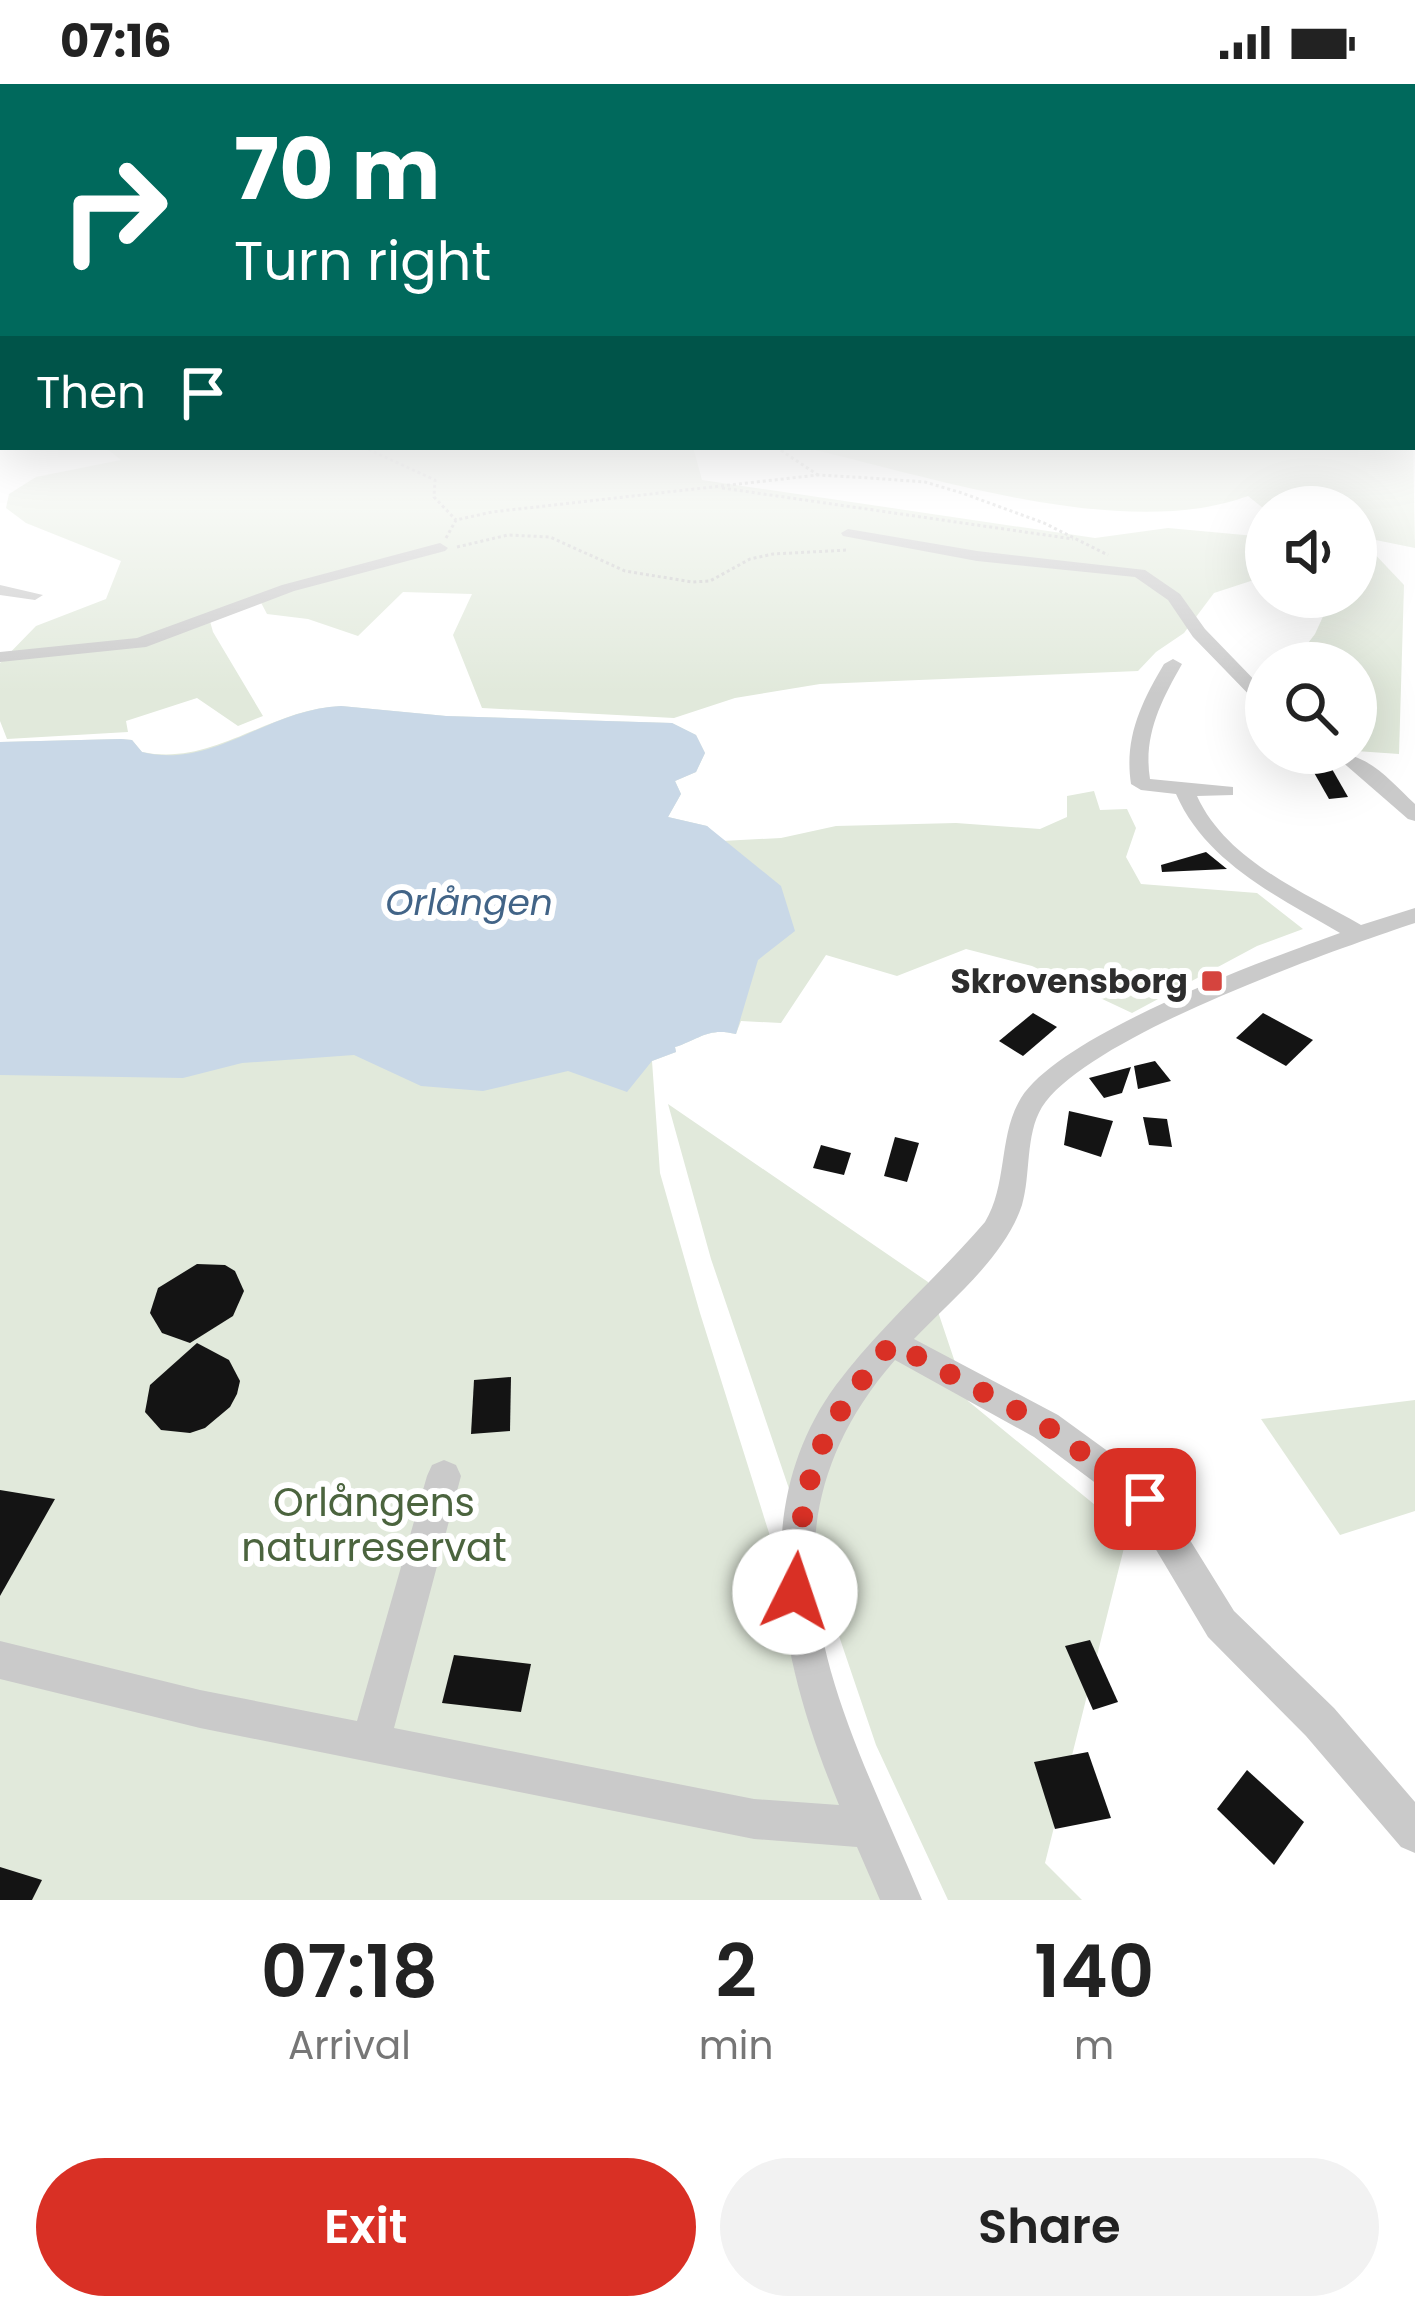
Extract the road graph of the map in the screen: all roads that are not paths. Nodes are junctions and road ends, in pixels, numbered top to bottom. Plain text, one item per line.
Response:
1 (848, 533) dead end
2 (440, 548) road end
3 (0, 590) edge
4 (35, 595) dead end
5 (0, 657) edge
6 (1173, 664) dead end
7 (1245, 681) edge
8 (1371, 774) edge
9 (1184, 789) junction
10 (1226, 791) dead end
11 (1415, 814) edge
12 (1415, 915) edge
13 (1359, 934) junction
14 (892, 1343) junction
15 (444, 1476) dead end
16 (0, 1660) edge
17 (371, 1741) junction
18 (869, 1827) junction
19 (1415, 1833) edge
20 (902, 1900) edge

1 - 7 street
2 - 5 street
3 - 4 street
6 - 9 street
8 - 11 street
9 - 10 street
9 - 13 street
12 - 13 street
13 - 14 street
14 - 18 street
14 - 19 street
15 - 17 street
16 - 17 street
17 - 18 street
18 - 20 street

